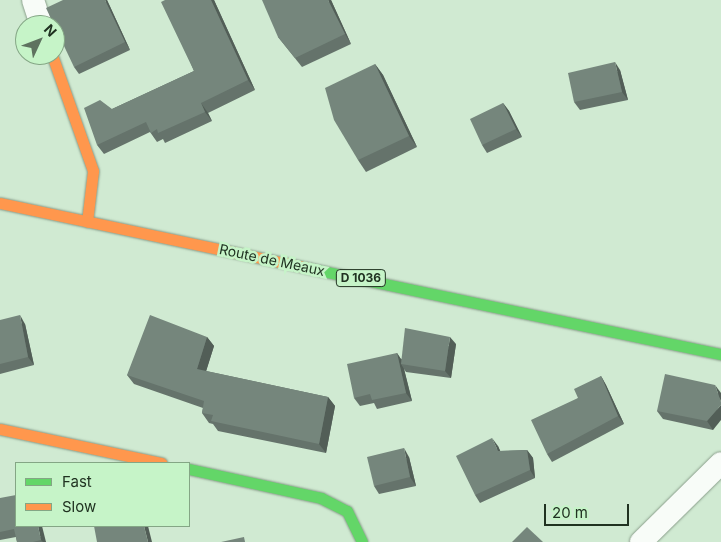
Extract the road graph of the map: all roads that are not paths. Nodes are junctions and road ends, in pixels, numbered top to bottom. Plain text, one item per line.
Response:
1 (33, 0) edge
2 (38, 15) edge
3 (56, 65) edge
4 (0, 203) edge
5 (87, 222) junction
6 (721, 354) edge
7 (0, 429) edge
8 (156, 462) edge
9 (721, 463) edge
10 (190, 469) edge
11 (362, 542) edge
12 (641, 542) edge

1 - 2 street
3 - 5 main road
4 - 5 main road, Route de Meaux / D 1036
5 - 6 main road, Route de Meaux / D 1036
7 - 8 main road
9 - 12 street
10 - 11 main road

